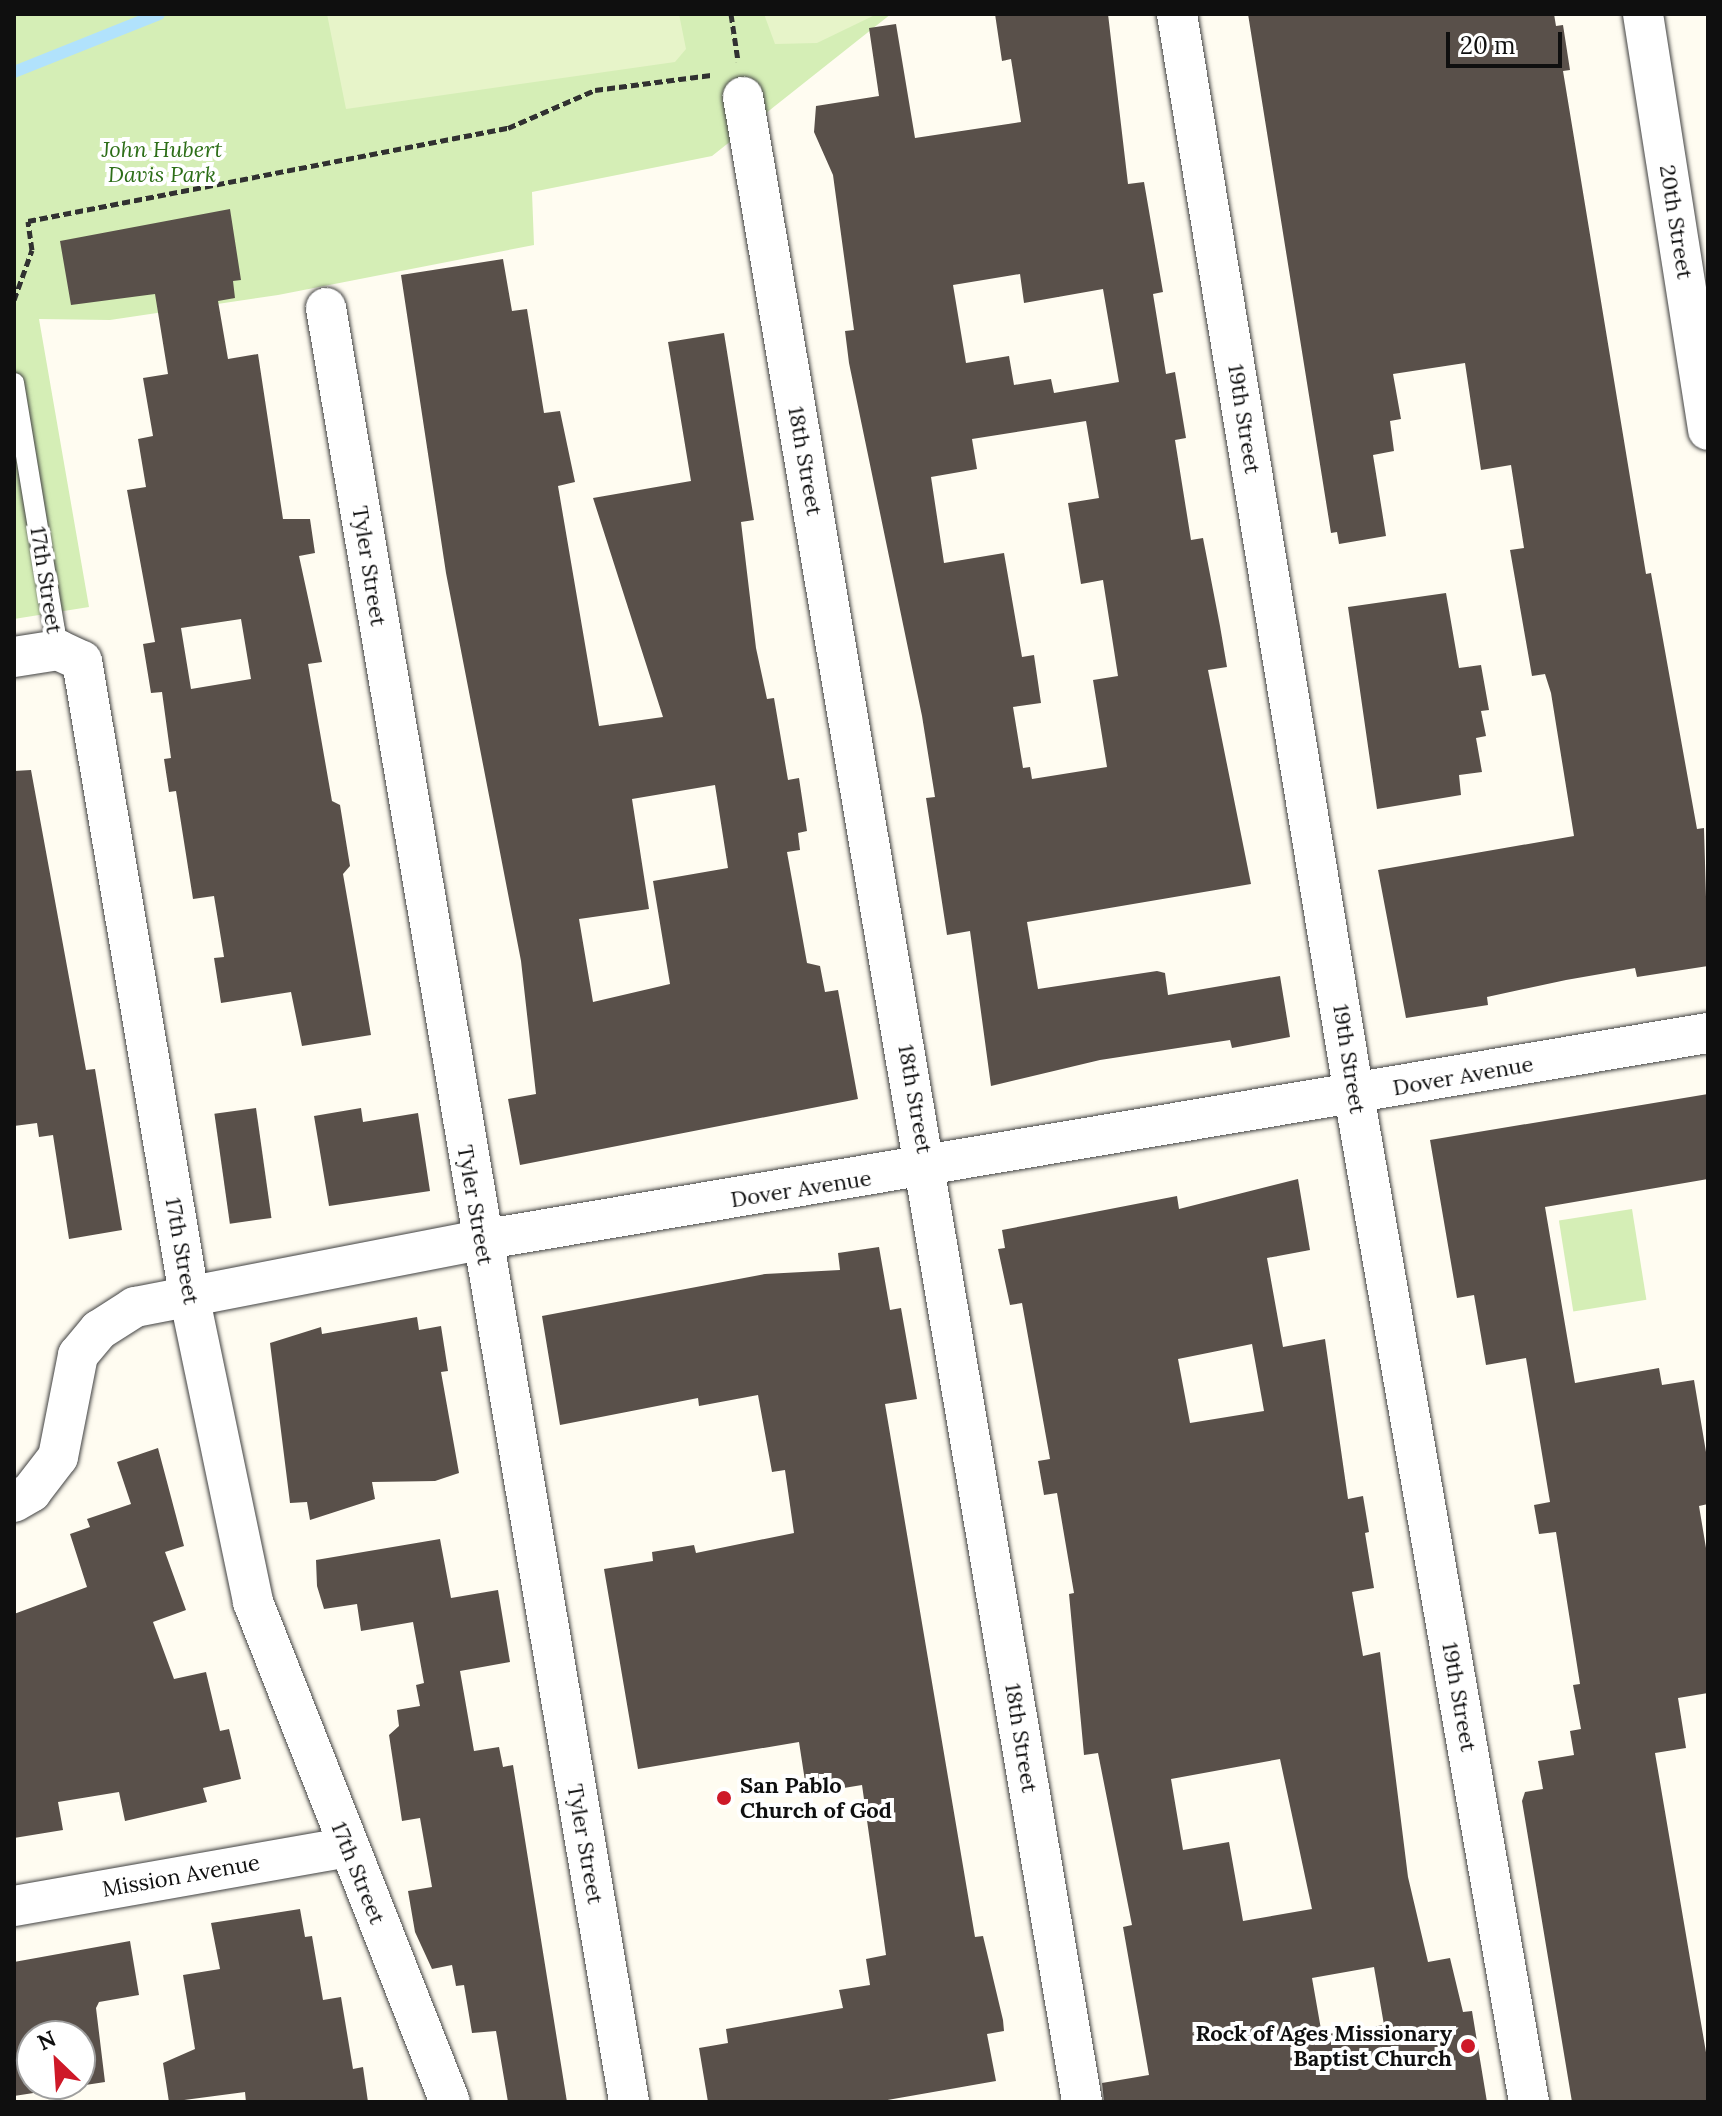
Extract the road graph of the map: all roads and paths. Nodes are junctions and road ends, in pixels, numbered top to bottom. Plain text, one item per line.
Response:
1 (1177, 14) edge
2 (1643, 14) edge
3 (734, 86) joint
4 (14, 300) edge
5 (326, 308) dead end
6 (14, 383) edge
7 (1708, 430) edge
8 (28, 650) edge
9 (1708, 1033) edge
10 (1354, 1095) junction
11 (927, 1168) junction
12 (481, 1240) junction
13 (189, 1295) junction
14 (14, 1502) edge
15 (347, 1847) junction
16 (14, 1906) edge
17 (450, 2102) edge
18 (629, 2102) edge
19 (1082, 2102) edge
20 (1529, 2102) edge

1 - 10 street, 19th Street
2 - 7 street, 20th Street
3 - 4 path
3 - 11 street, 18th Street
5 - 12 street, Tyler Street
6 - 8 lane, 17th Street
8 - 13 street, 17th Street
9 - 10 street, Dover Avenue
10 - 11 street, Dover Avenue
10 - 20 street, 19th Street
11 - 12 street, Dover Avenue
11 - 19 street, 18th Street
12 - 13 street, Dover Avenue
12 - 18 street, Tyler Street
13 - 14 street, Dover Avenue
13 - 15 street, 17th Street
15 - 16 street, Mission Avenue
15 - 17 street, 17th Street

